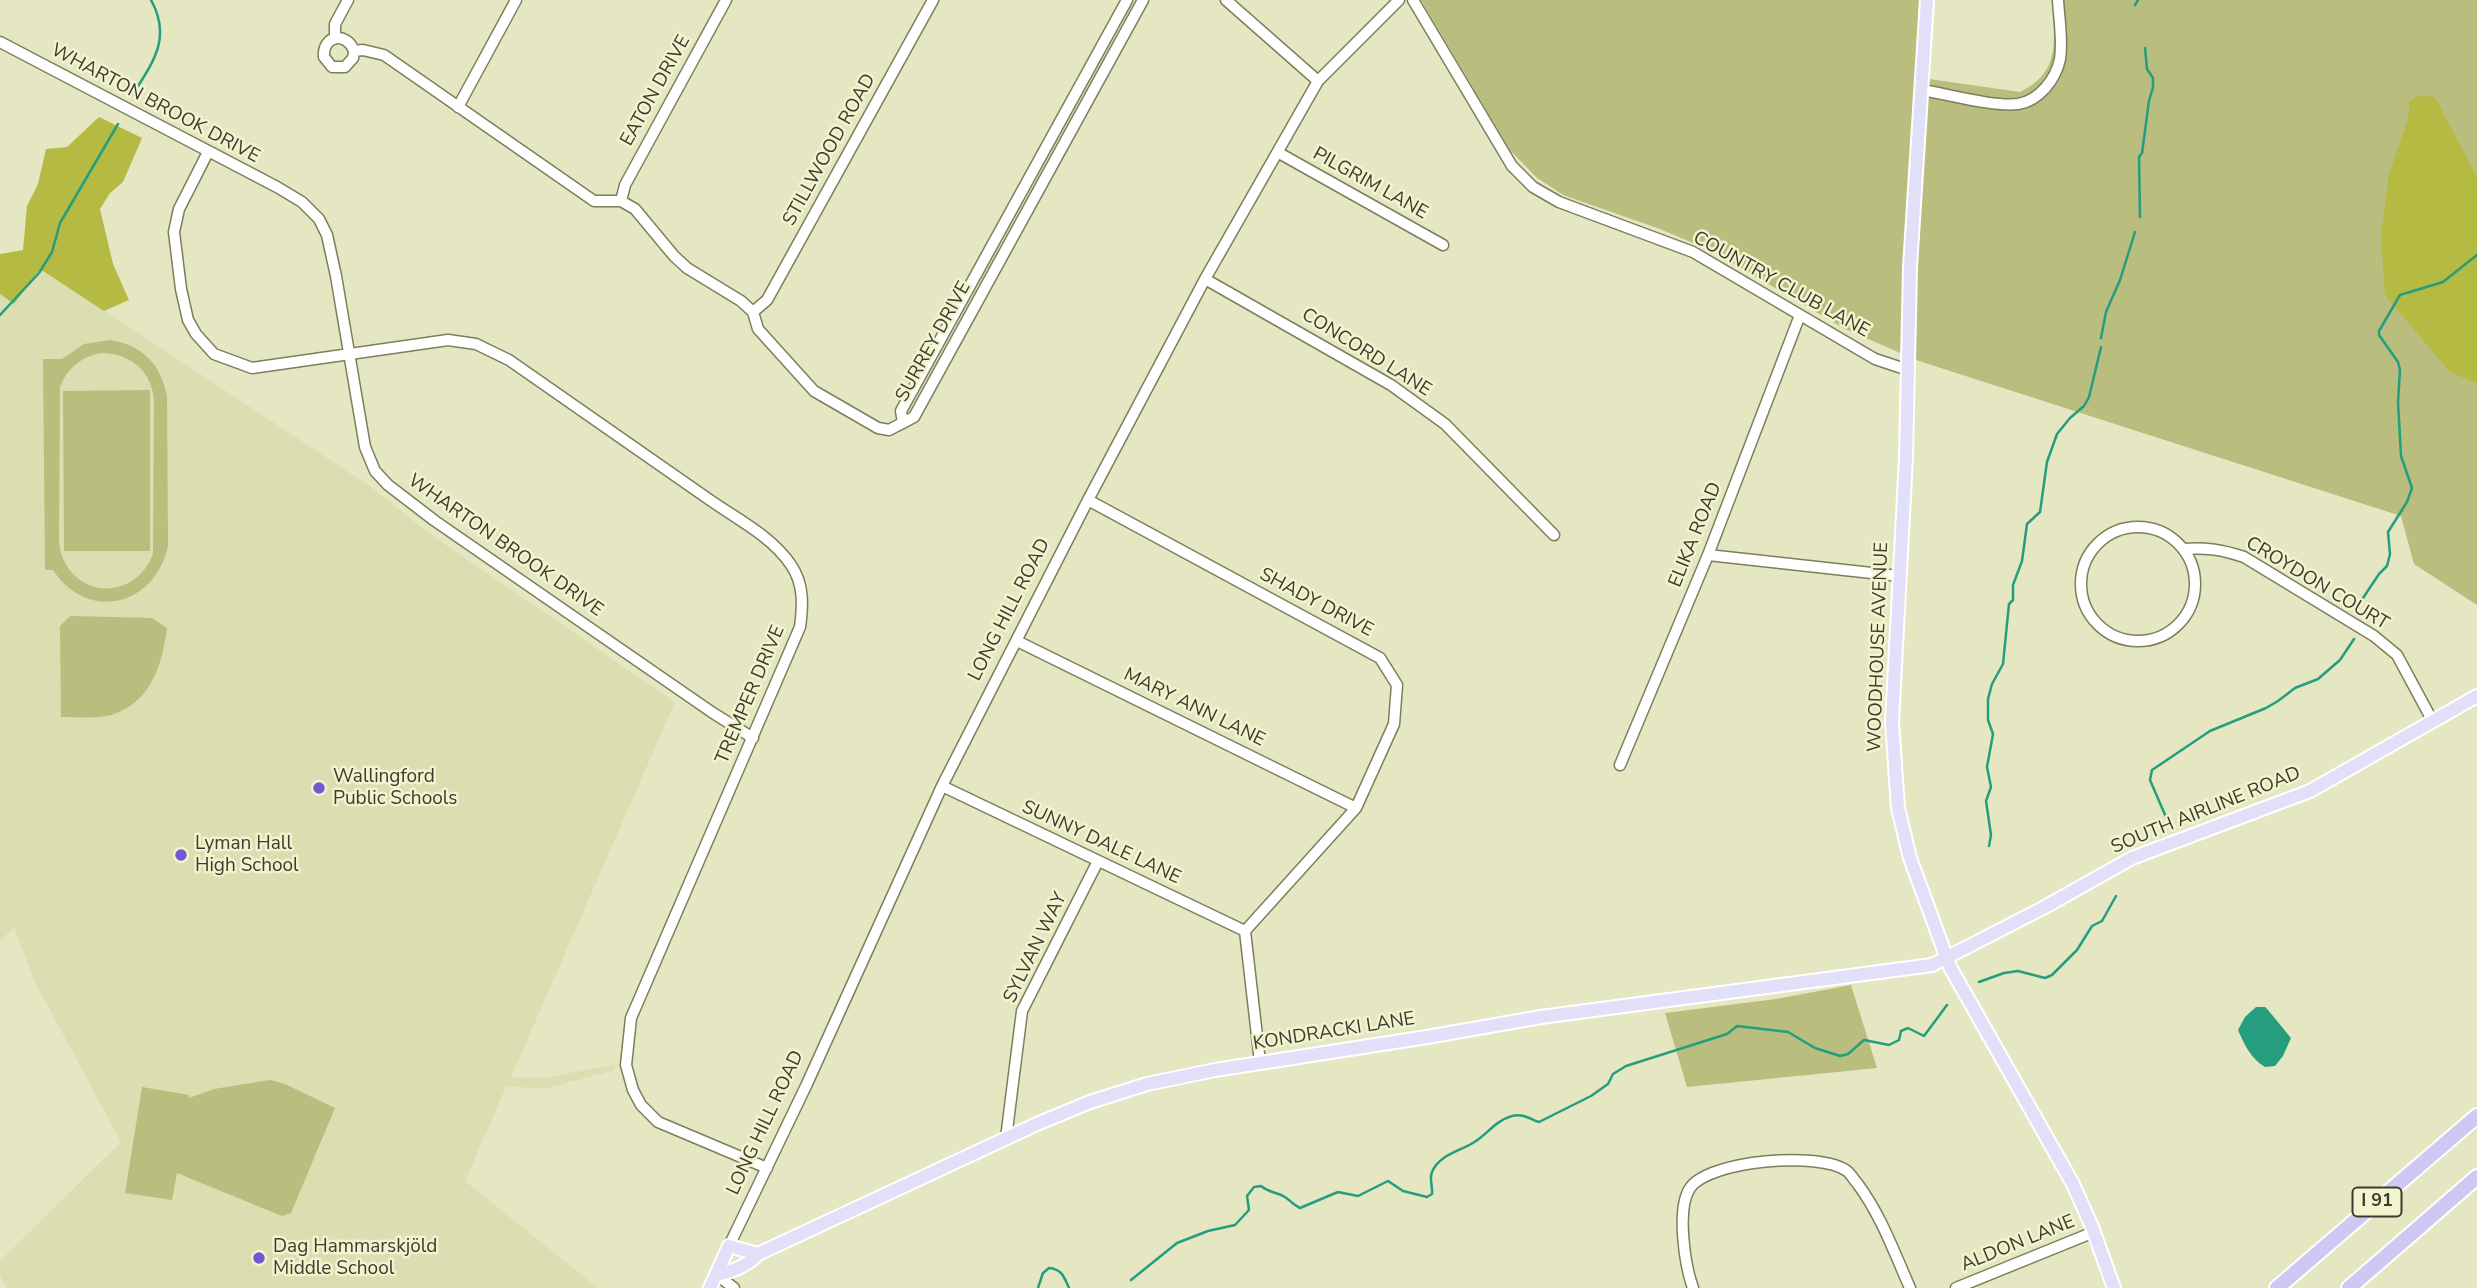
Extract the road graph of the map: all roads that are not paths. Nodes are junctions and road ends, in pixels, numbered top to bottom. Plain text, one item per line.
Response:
1 (348, 0) edge
2 (516, 0) edge
3 (726, 0) edge
4 (933, 0) edge
5 (1127, 0) edge
6 (1143, 0) edge
7 (1226, 0) edge
8 (1399, 0) edge
9 (1413, 0) edge
10 (1927, 0) edge
11 (2058, 0) edge
12 (335, 38) junction
13 (0, 42) edge
14 (354, 51) junction
15 (1318, 81) junction
16 (1922, 90) junction
17 (458, 107) junction
18 (208, 152) junction
19 (1279, 153) junction
20 (621, 201) junction
21 (1443, 245) dead end
22 (1205, 279) junction
23 (753, 312) junction
24 (1800, 315) junction
25 (349, 355) junction
26 (1908, 370) junction
27 (903, 423) junction
28 (1088, 500) junction
29 (1554, 535) dead end
30 (2183, 549) junction
31 (1708, 555) junction
32 (1899, 576) junction
33 (1017, 640) junction
34 (2477, 696) edge
35 (2432, 720) junction
36 (753, 738) junction
37 (1620, 765) dead end
38 (942, 786) junction
39 (1356, 808) junction
40 (1098, 861) junction
41 (1245, 931) junction
42 (1946, 958) junction
43 (1260, 1062) junction
44 (2477, 1116) edge
45 (1006, 1138) junction
46 (767, 1168) junction
47 (2477, 1177) edge
48 (2094, 1232) junction
49 (729, 1247) junction
50 (758, 1254) junction
51 (716, 1275) junction
52 (710, 1288) edge
53 (734, 1288) edge
54 (1693, 1288) edge
55 (1910, 1288) edge
56 (1956, 1288) edge
57 (2114, 1288) edge
58 (2277, 1288) edge
59 (2349, 1288) edge

1 - 12 street
2 - 17 street
3 - 20 street, EATON DRIVE
4 - 23 street, STILLWOOD ROAD
5 - 27 street, SURREY DRIVE
6 - 27 street, SURREY DRIVE
7 - 15 street
8 - 15 street, LONG HILL ROAD
9 - 24 street, COUNTRY CLUB LANE
10 - 16 main road, WOODHOUSE AVENUE
11 - 16 street
12 - 14 street
12 - 14 street
13 - 18 street, WHARTON BROOK DRIVE
14 - 17 street
15 - 19 street, LONG HILL ROAD
16 - 26 main road, WOODHOUSE AVENUE
17 - 20 street
18 - 25 street, WHARTON BROOK DRIVE
18 - 25 street, TREMPER DRIVE
19 - 21 street, PILGRIM LANE
19 - 22 street, LONG HILL ROAD
20 - 23 street
22 - 28 street, LONG HILL ROAD
22 - 29 street, CONCORD LANE
23 - 27 street
24 - 26 street, COUNTRY CLUB LANE
24 - 31 street, ELIKA ROAD
25 - 36 street, WHARTON BROOK DRIVE
25 - 36 street, TREMPER DRIVE
26 - 32 main road, WOODHOUSE AVENUE
28 - 33 street, LONG HILL ROAD
28 - 39 street, SHADY DRIVE
30 - 30 street
30 - 35 street, CROYDON COURT
31 - 32 street
31 - 37 street, ELIKA ROAD
32 - 42 main road, WOODHOUSE AVENUE
33 - 38 street, LONG HILL ROAD
33 - 39 street, MARY ANN LANE
34 - 35 main road, SOUTH AIRLINE ROAD
35 - 42 main road, SOUTH AIRLINE ROAD
36 - 46 street, TREMPER DRIVE
38 - 40 street, SUNNY DALE LANE
38 - 46 street, LONG HILL ROAD
39 - 41 street, SHADY DRIVE
40 - 41 street, SUNNY DALE LANE
40 - 45 street, SYLVAN WAY
41 - 43 street
42 - 43 main road, KONDRACKI LANE
42 - 48 main road, WOODHOUSE AVENUE
43 - 45 main road, KONDRACKI LANE
44 - 58 highway, I 91
45 - 50 main road, KONDRACKI LANE
46 - 49 street, LONG HILL ROAD
47 - 59 highway, I 91
48 - 56 street, ALDON LANE
48 - 57 main road, WOODHOUSE AVENUE
49 - 50 main road
49 - 51 main road, LONG HILL ROAD
50 - 51 main road, KONDRACKI LANE
51 - 52 main road
51 - 53 street
54 - 55 street

